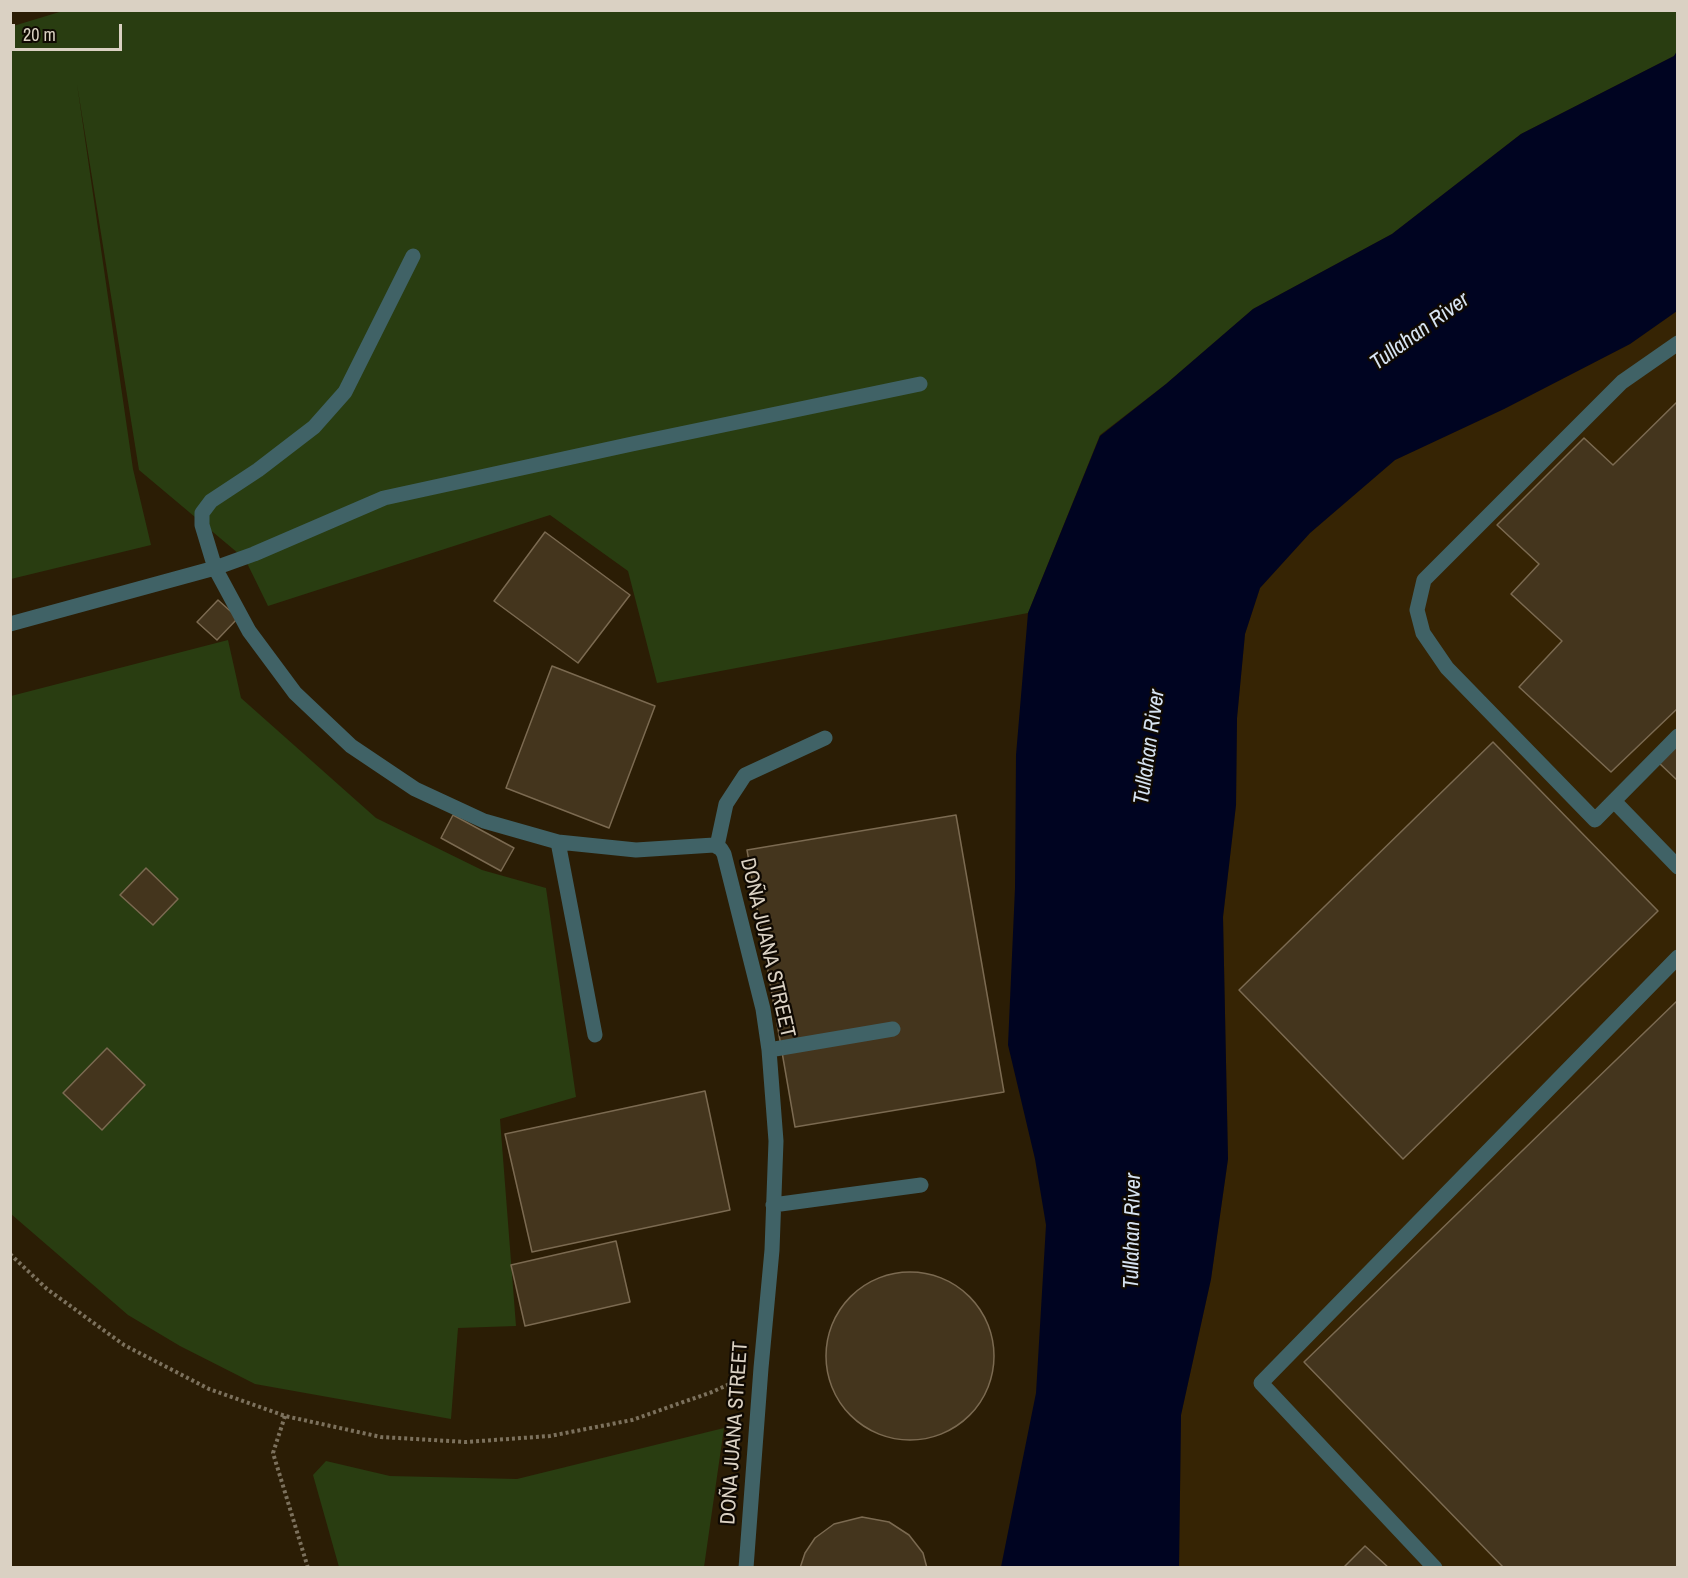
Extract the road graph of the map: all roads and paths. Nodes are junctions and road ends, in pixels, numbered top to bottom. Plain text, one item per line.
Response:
1 (413, 256) dead end
2 (1677, 343) edge
3 (920, 384) dead end
4 (215, 568) junction
5 (10, 624) edge
6 (1677, 736) edge
7 (825, 738) dead end
8 (1614, 801) junction
9 (558, 842) junction
10 (717, 846) junction
11 (1677, 867) edge
12 (1677, 957) edge
13 (893, 1029) dead end
14 (595, 1035) dead end
15 (769, 1050) junction
16 (921, 1185) dead end
17 (774, 1205) junction
18 (10, 1254) edge
19 (712, 1392) dead end
20 (285, 1416) junction
21 (308, 1568) edge
22 (746, 1568) edge
23 (1435, 1568) edge

1 - 4 street, DOÑA JUANA STREET
2 - 8 street
3 - 4 street
4 - 5 street
4 - 9 street, DOÑA JUANA STREET
6 - 8 street
7 - 10 street
8 - 11 street
9 - 10 street, DOÑA JUANA STREET
9 - 14 street
10 - 15 street, DOÑA JUANA STREET
12 - 23 street
13 - 15 street
15 - 17 street, DOÑA JUANA STREET
16 - 17 street
17 - 22 street, DOÑA JUANA STREET
18 - 20 path
19 - 20 path
20 - 21 path

